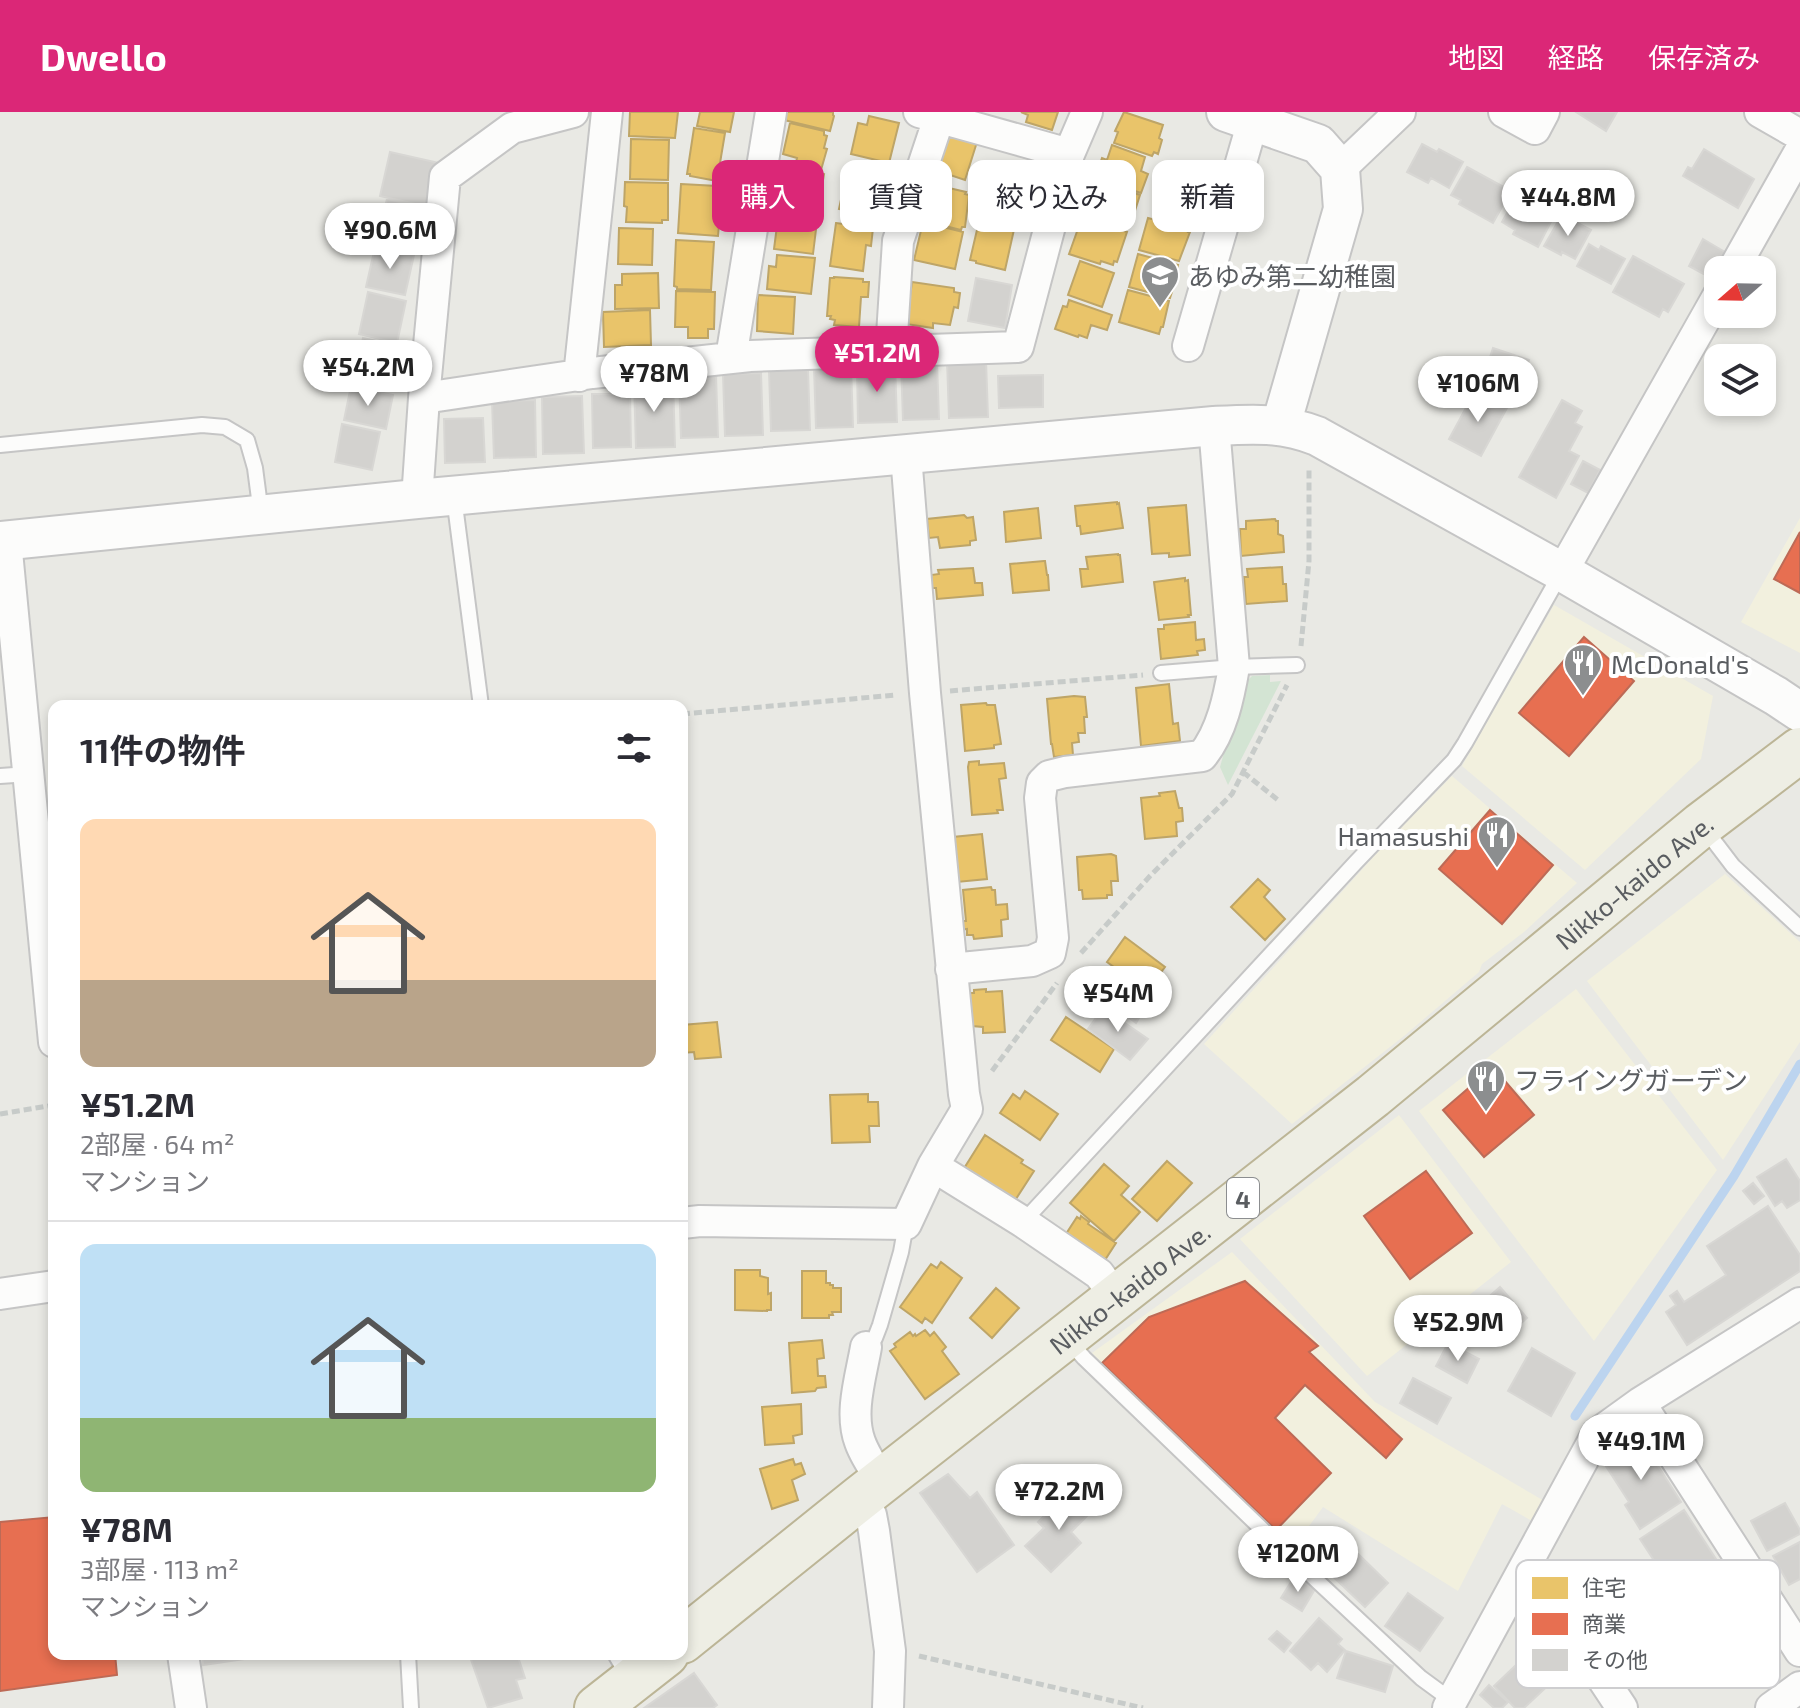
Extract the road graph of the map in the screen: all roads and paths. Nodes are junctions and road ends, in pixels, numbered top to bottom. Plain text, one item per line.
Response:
1 (573, 112) edge
2 (607, 112) edge
3 (771, 112) edge
4 (1087, 112) edge
5 (1400, 112) edge
6 (1504, 112) edge
7 (1544, 112) edge
8 (1760, 112) edge
9 (929, 115) edge
10 (1239, 117) edge
11 (1800, 135) edge
12 (1800, 151) edge
13 (1069, 154) junction
14 (1340, 169) junction
15 (1741, 256) edge
16 (1704, 321) edge
17 (1188, 346) dead end
18 (891, 351) junction
19 (731, 358) junction
20 (579, 376) junction
21 (424, 398) junction
22 (1281, 425) junction
23 (1214, 426) junction
24 (1317, 436) junction
25 (0, 445) edge
26 (906, 455) junction
27 (454, 496) junction
28 (417, 499) junction
29 (261, 515) junction
30 (3, 541) edge
31 (1562, 572) junction
32 (1297, 665) junction
33 (1234, 667) junction
34 (1161, 673) dead end
35 (480, 700) edge
36 (1800, 712) edge
37 (1800, 750) edge
38 (1243, 772) junction
39 (14, 775) edge
40 (1278, 800) dead end
41 (1701, 825) junction
42 (1800, 928) edge
43 (1076, 958) dead end
44 (951, 969) junction
45 (1058, 982) dead end
46 (48, 1002) edge
47 (48, 1106) edge
48 (967, 1109) junction
49 (0, 1114) edge
50 (933, 1166) junction
51 (688, 1222) edge
52 (1023, 1222) junction
53 (906, 1224) junction
54 (48, 1287) edge
55 (0, 1294) edge
56 (1116, 1297) junction
57 (1797, 1312) edge
58 (1065, 1337) junction
59 (866, 1347) joint
60 (1640, 1403) junction
61 (871, 1490) junction
62 (1529, 1560) edge
63 (1741, 1560) edge
64 (1516, 1584) edge
65 (1780, 1620) edge
66 (688, 1636) edge
67 (890, 1651) junction
68 (1800, 1651) edge
69 (184, 1660) edge
70 (408, 1660) edge
71 (648, 1660) edge
72 (624, 1668) edge
73 (1800, 1687) edge
74 (1609, 1688) edge
75 (1450, 1704) edge
76 (191, 1708) edge
77 (411, 1708) edge
78 (597, 1708) edge
79 (888, 1708) edge
80 (1143, 1708) edge
81 (1622, 1708) edge
82 (1771, 1708) edge

1 - 21 street
2 - 20 street
3 - 19 street
4 - 13 street
5 - 14 street
6 - 7 street
8 - 11 street
9 - 13 street
9 - 18 street
10 - 14 street
10 - 17 street
12 - 15 street
13 - 18 street
14 - 22 street
16 - 31 street
18 - 19 street
19 - 20 street
20 - 21 street
21 - 28 street
22 - 23 street
22 - 24 street
23 - 26 street
23 - 33 street
24 - 31 street
24 - 32 path
25 - 29 lane
26 - 27 street
26 - 44 street
27 - 28 street
27 - 35 lane
28 - 29 street
29 - 30 street
30 - 39 street
31 - 36 street
31 - 52 lane
32 - 33 lane
32 - 38 path
33 - 34 lane
33 - 44 street
37 - 41 highway, Nikko-kaido Ave. / 4
38 - 40 path
38 - 43 path
39 - 46 street
41 - 42 lane
41 - 56 highway, Nikko-kaido Ave. / 4
44 - 48 street
45 - 48 path
47 - 49 path
48 - 50 street
50 - 52 street
50 - 53 street
51 - 53 street
52 - 56 street
53 - 59 lane
54 - 55 street
56 - 58 highway, Nikko-kaido Ave. / 4
57 - 60 street
58 - 61 highway, Nikko-kaido Ave. / 4
58 - 75 lane
59 - 61 street
60 - 62 street
60 - 63 street
61 - 66 highway, Nikko-kaido Ave. / 4
61 - 67 street
64 - 75 street
65 - 68 street
67 - 79 street
67 - 80 path
69 - 76 street
70 - 77 lane
71 - 72 highway
72 - 78 highway
73 - 82 street
74 - 81 street

